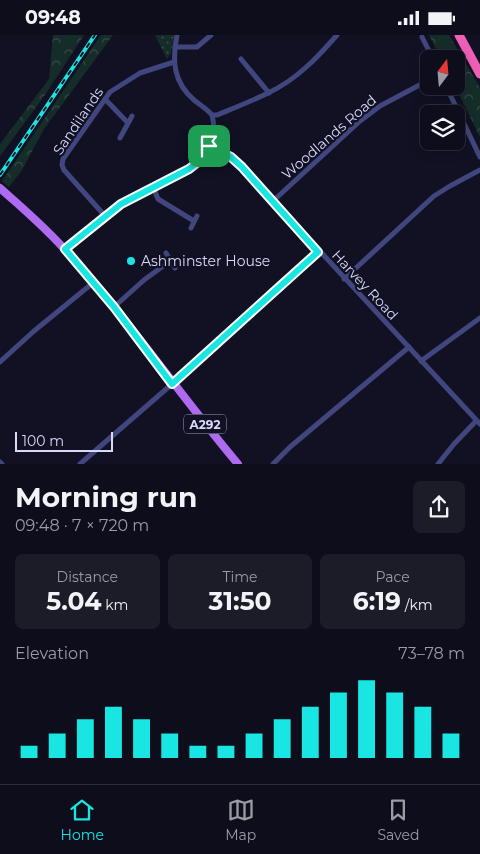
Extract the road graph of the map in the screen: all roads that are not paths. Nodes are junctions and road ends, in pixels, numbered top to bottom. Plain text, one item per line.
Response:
1 (178, 35) edge
2 (337, 35) edge
3 (459, 35) edge
4 (210, 37) edge
5 (422, 37) dead end
6 (213, 44) dead end
7 (175, 47) junction
8 (428, 50) edge
9 (240, 59) dead end
10 (174, 62) junction
11 (480, 74) edge
12 (420, 85) edge
13 (269, 93) junction
14 (450, 95) edge
15 (105, 99) junction
16 (212, 115) junction
17 (132, 116) dead end
18 (128, 123) junction
19 (120, 138) dead end
20 (209, 146) junction
21 (480, 157) edge
22 (480, 170) edge
23 (153, 187) junction
24 (2, 190) edge
25 (273, 201) junction
26 (105, 216) junction
27 (191, 228) dead end
28 (65, 249) junction
29 (318, 252) junction
30 (166, 253) dead end
31 (170, 261) junction
32 (176, 268) dead end
33 (344, 279) junction
34 (94, 282) junction
35 (114, 307) junction
36 (480, 317) edge
37 (409, 347) junction
38 (421, 361) junction
39 (0, 362) edge
40 (172, 384) junction
41 (478, 423) edge
42 (80, 464) edge
43 (238, 464) edge
44 (273, 464) edge
45 (438, 464) edge

1 - 7 street
2 - 13 street
3 - 11 highway
4 - 6 street
4 - 7 street
5 - 8 street
7 - 10 street
9 - 13 street
10 - 15 street, Sandilands
10 - 16 street
12 - 25 street, Woodlands Road
13 - 16 street
14 - 21 street
15 - 18 street
15 - 26 street, Sandilands
16 - 20 street
17 - 18 street
18 - 19 street
20 - 23 street
20 - 25 street, Harvey Road
22 - 33 street
23 - 26 street
23 - 27 street
24 - 28 main road, A292
25 - 29 street, Harvey Road
26 - 28 street
28 - 34 main road, A292
29 - 33 street, Harvey Road
29 - 40 street
30 - 31 street
31 - 32 street
31 - 35 street
33 - 37 street, Harvey Road
34 - 35 main road, A292
34 - 39 street
35 - 40 main road, A292
36 - 38 street
37 - 38 street, Harvey Road
37 - 44 street
38 - 41 street, Harvey Road
40 - 42 street
40 - 43 main road, A292
41 - 45 street

